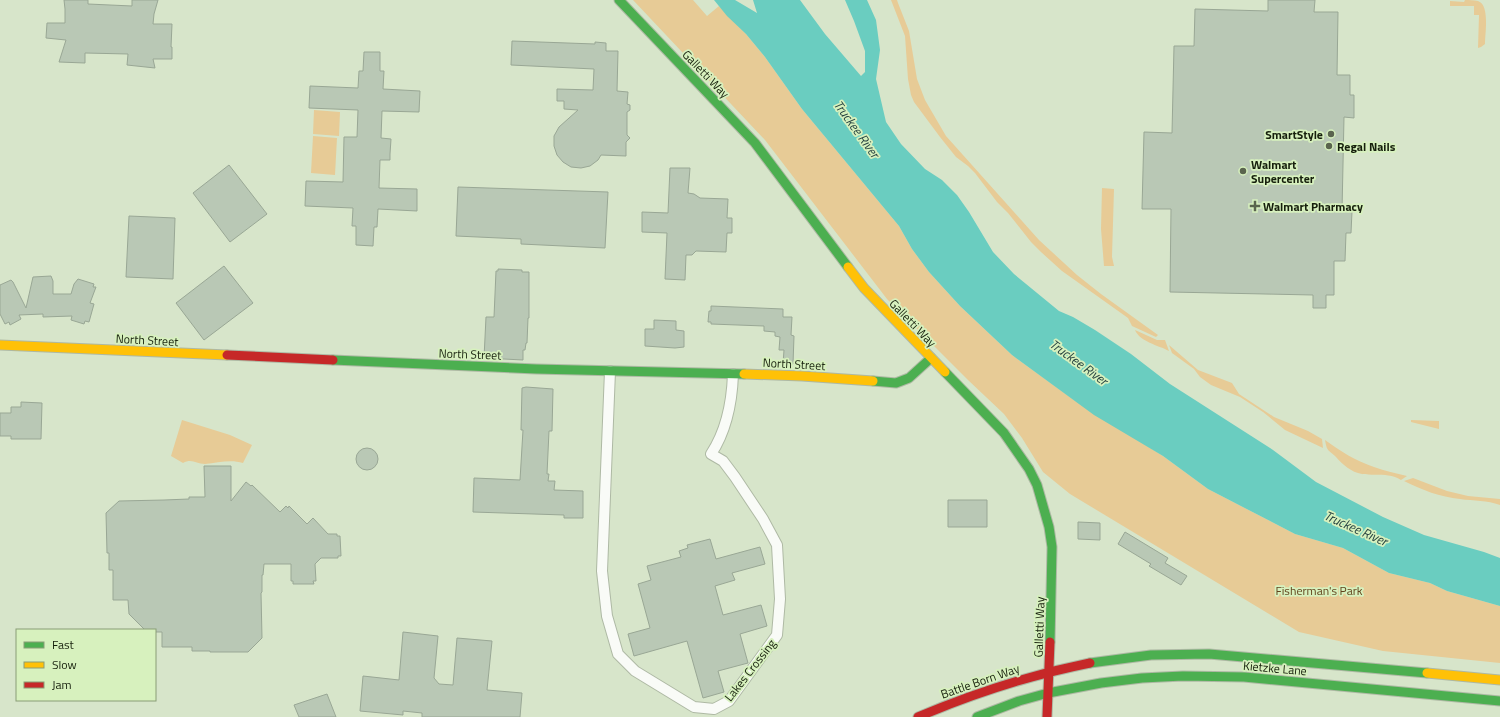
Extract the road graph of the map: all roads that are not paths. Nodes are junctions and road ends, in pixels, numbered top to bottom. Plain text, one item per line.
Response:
1 (619, 0) edge
2 (0, 345) edge
3 (931, 358) junction
4 (610, 370) junction
5 (733, 374) junction
6 (1050, 672) junction
7 (1500, 680) edge
8 (1048, 693) junction
9 (1500, 701) edge
10 (918, 717) edge
11 (977, 717) edge
12 (1047, 717) edge

1 - 3 street, Galletti Way
2 - 4 street, North Street
3 - 5 street, North Street
3 - 6 street, Galletti Way
4 - 5 street, North Street
4 - 5 street, Lakes Crossing
6 - 7 street, Kietzke Lane
6 - 8 street, Galletti Way
6 - 10 street, Battle Born Way
8 - 9 street, Kietzke Lane
8 - 11 street
8 - 12 street, Galletti Way

